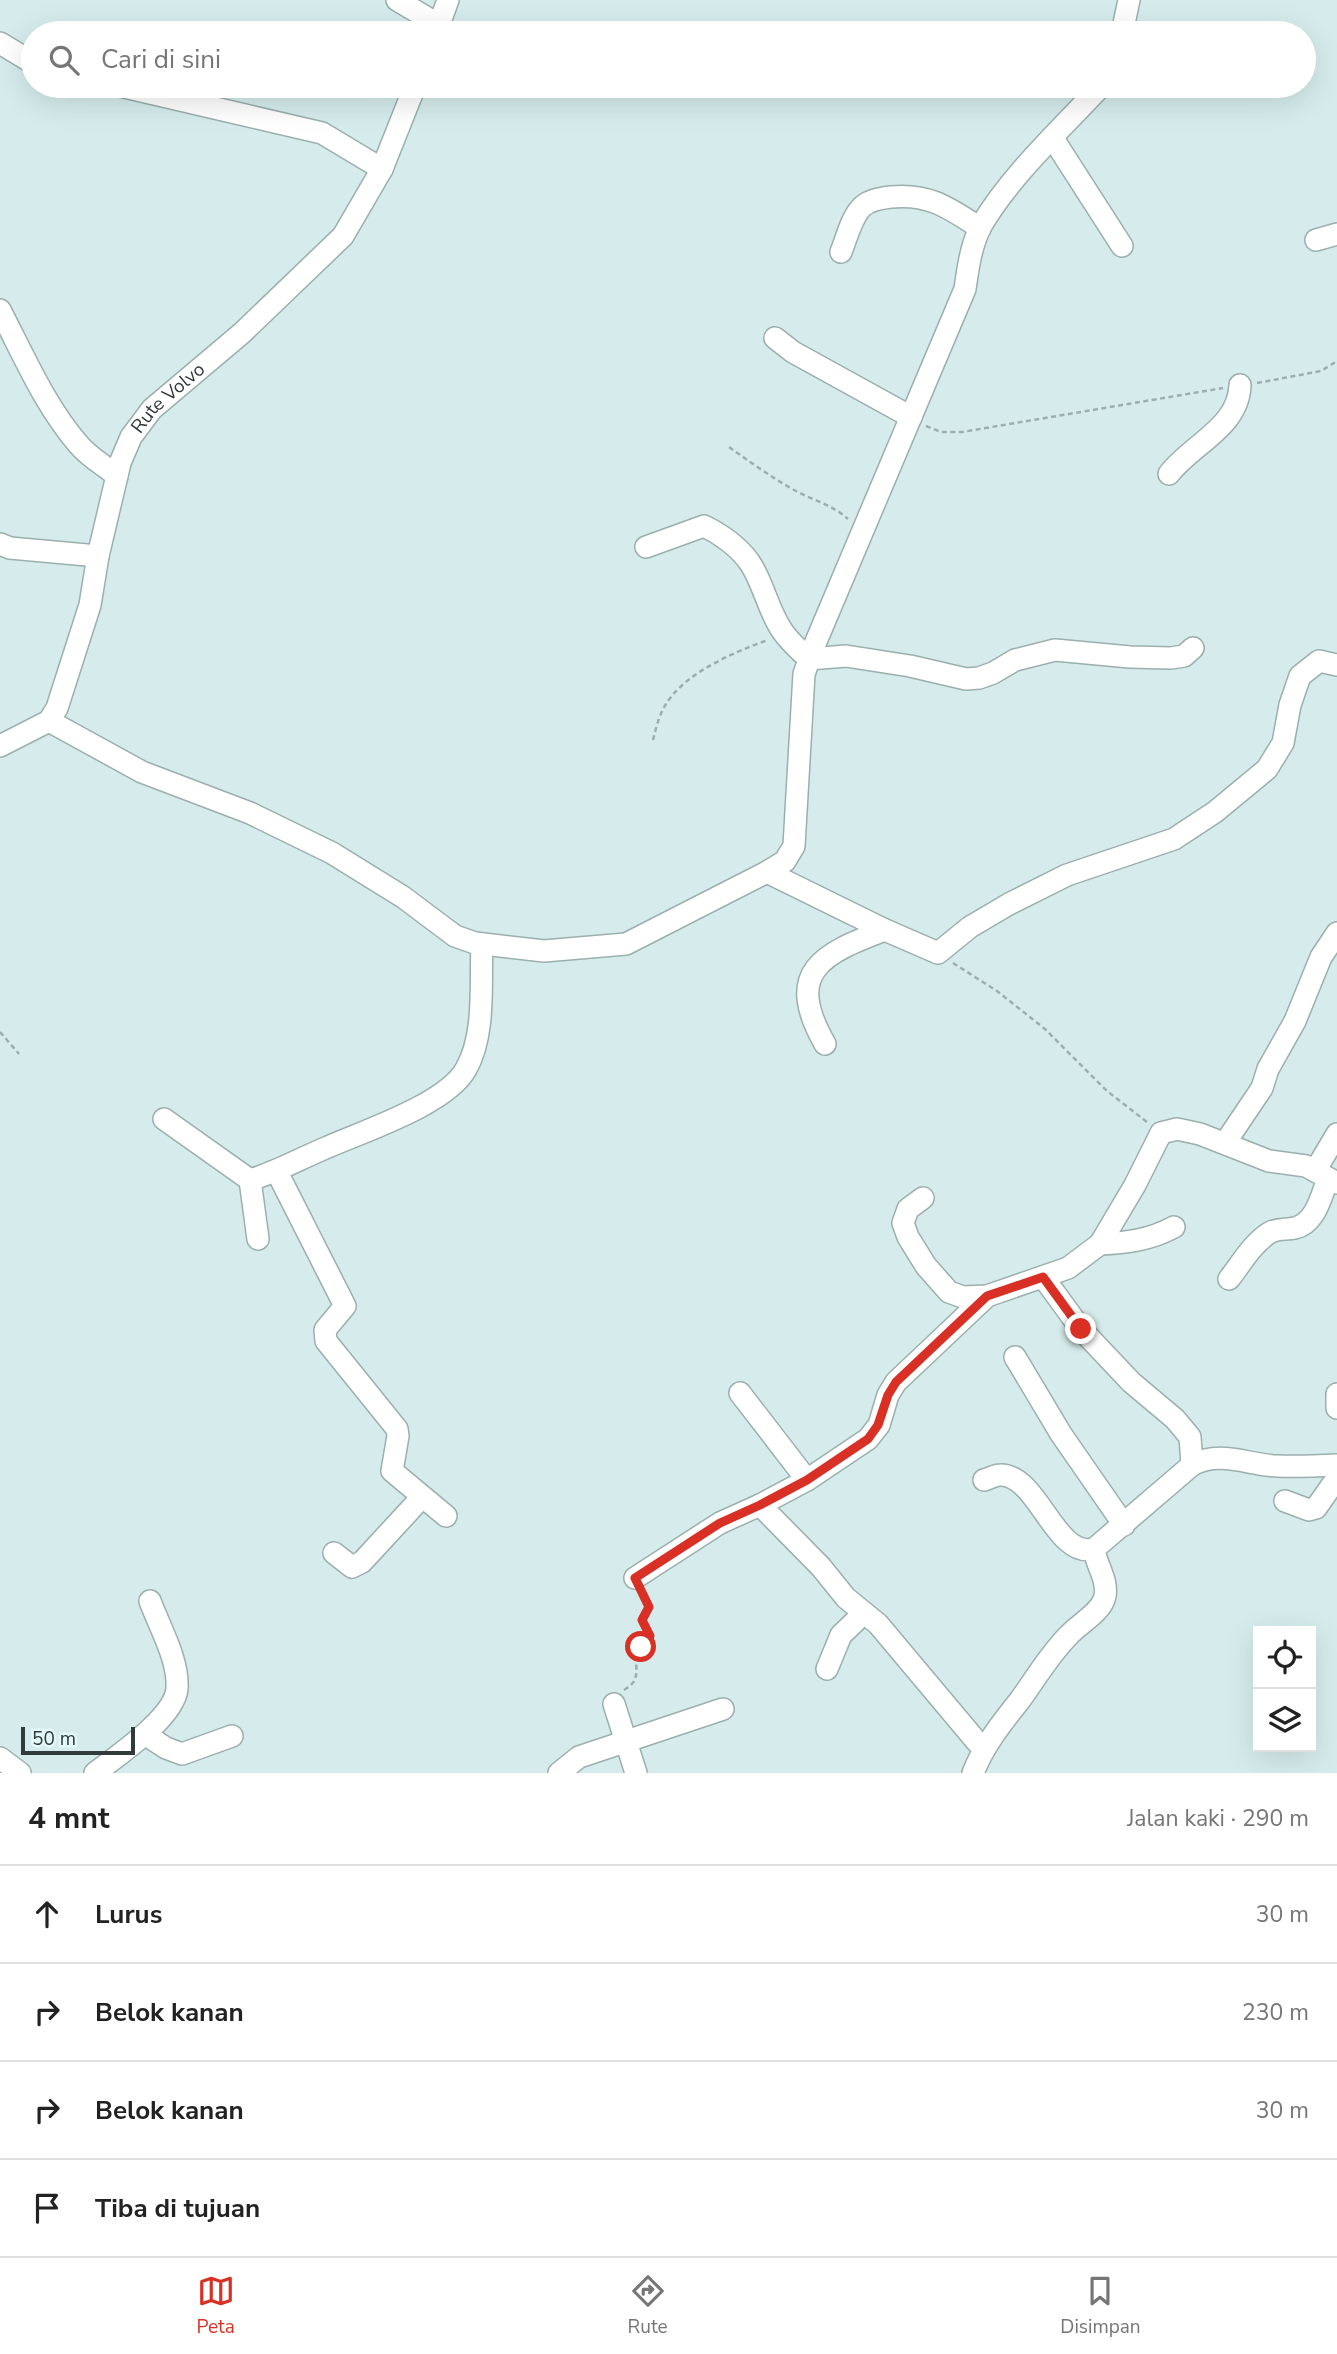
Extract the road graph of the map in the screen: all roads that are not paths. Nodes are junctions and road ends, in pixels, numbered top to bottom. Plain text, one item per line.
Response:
1 (397, 0) edge
2 (449, 0) edge
3 (1129, 0) edge
4 (427, 21) edge
5 (441, 21) edge
6 (1125, 21) edge
7 (0, 43) edge
8 (21, 56) edge
9 (171, 98) edge
10 (410, 98) edge
11 (1089, 98) edge
12 (1052, 137) junction
13 (382, 169) junction
14 (980, 228) junction
15 (1337, 234) edge
16 (1316, 240) dead end
17 (1122, 246) dead end
18 (841, 252) dead end
19 (0, 310) edge
20 (775, 338) dead end
21 (1240, 385) road end
22 (911, 417) junction
23 (1169, 474) dead end
24 (117, 476) junction
25 (0, 544) edge
26 (646, 547) dead end
27 (98, 556) junction
28 (1193, 648) dead end
29 (809, 659) junction
30 (1337, 665) edge
31 (49, 721) junction
32 (0, 746) edge
33 (767, 872) junction
34 (885, 930) junction
35 (1337, 933) edge
36 (482, 944) junction
37 (825, 1044) dead end
38 (163, 1119) dead end
39 (1337, 1134) edge
40 (1225, 1143) junction
41 (277, 1172) junction
42 (1326, 1178) edge
43 (250, 1180) junction
44 (923, 1198) dead end
45 (1174, 1227) dead end
46 (258, 1239) dead end
47 (1100, 1244) junction
48 (1043, 1277) junction
49 (1229, 1279) dead end
50 (987, 1296) junction
51 (1015, 1357) dead end
52 (740, 1392) dead end
53 (1337, 1394) edge
54 (1337, 1408) edge
55 (1192, 1465) junction
56 (1337, 1465) edge
57 (1337, 1478) edge
58 (807, 1480) junction
59 (984, 1480) dead end
60 (422, 1497) junction
61 (1285, 1501) dead end
62 (760, 1505) junction
63 (446, 1516) dead end
64 (1124, 1525) junction
65 (1094, 1549) junction
66 (334, 1553) dead end
67 (635, 1578) road end
68 (150, 1601) dead end
69 (864, 1613) junction
70 (827, 1669) dead end
71 (614, 1704) road end
72 (723, 1709) dead end
73 (146, 1735) junction
74 (232, 1736) dead end
75 (626, 1742) junction
76 (985, 1746) junction
77 (0, 1758) edge
78 (636, 1772) edge
79 (20, 1773) edge
80 (95, 1773) edge
81 (559, 1773) edge
82 (973, 1773) edge

1 - 4 street
2 - 5 street
3 - 6 street
7 - 8 street
9 - 13 street
10 - 13 street, Rute Volvo
11 - 12 street
12 - 14 street
12 - 17 street
13 - 24 street, Rute Volvo
14 - 18 street
14 - 22 street
15 - 16 street
19 - 24 street
20 - 22 street
21 - 23 street
22 - 29 street
24 - 27 street, Rute Volvo
25 - 27 street
26 - 29 street
27 - 31 street, Rute Volvo
28 - 29 street
29 - 33 street
30 - 34 street
31 - 32 street
31 - 36 street
33 - 34 street
33 - 36 street
34 - 37 street
35 - 40 street
36 - 41 street
38 - 43 street
39 - 42 street
40 - 42 street
40 - 47 street
41 - 43 street
41 - 60 street
42 - 49 street
43 - 46 street
44 - 50 street
45 - 47 street
47 - 48 street
48 - 50 street
48 - 55 street
50 - 58 street
51 - 64 street
52 - 58 street
53 - 54 street
55 - 56 street
55 - 64 street
57 - 61 street
58 - 62 street
59 - 65 street
60 - 63 street
60 - 66 street
62 - 67 street
62 - 69 street
64 - 65 street
65 - 76 street
68 - 73 street
69 - 70 street
69 - 76 street
71 - 75 street
72 - 75 street
73 - 74 street
73 - 80 street
75 - 78 street
75 - 81 street
76 - 82 street
77 - 79 street

